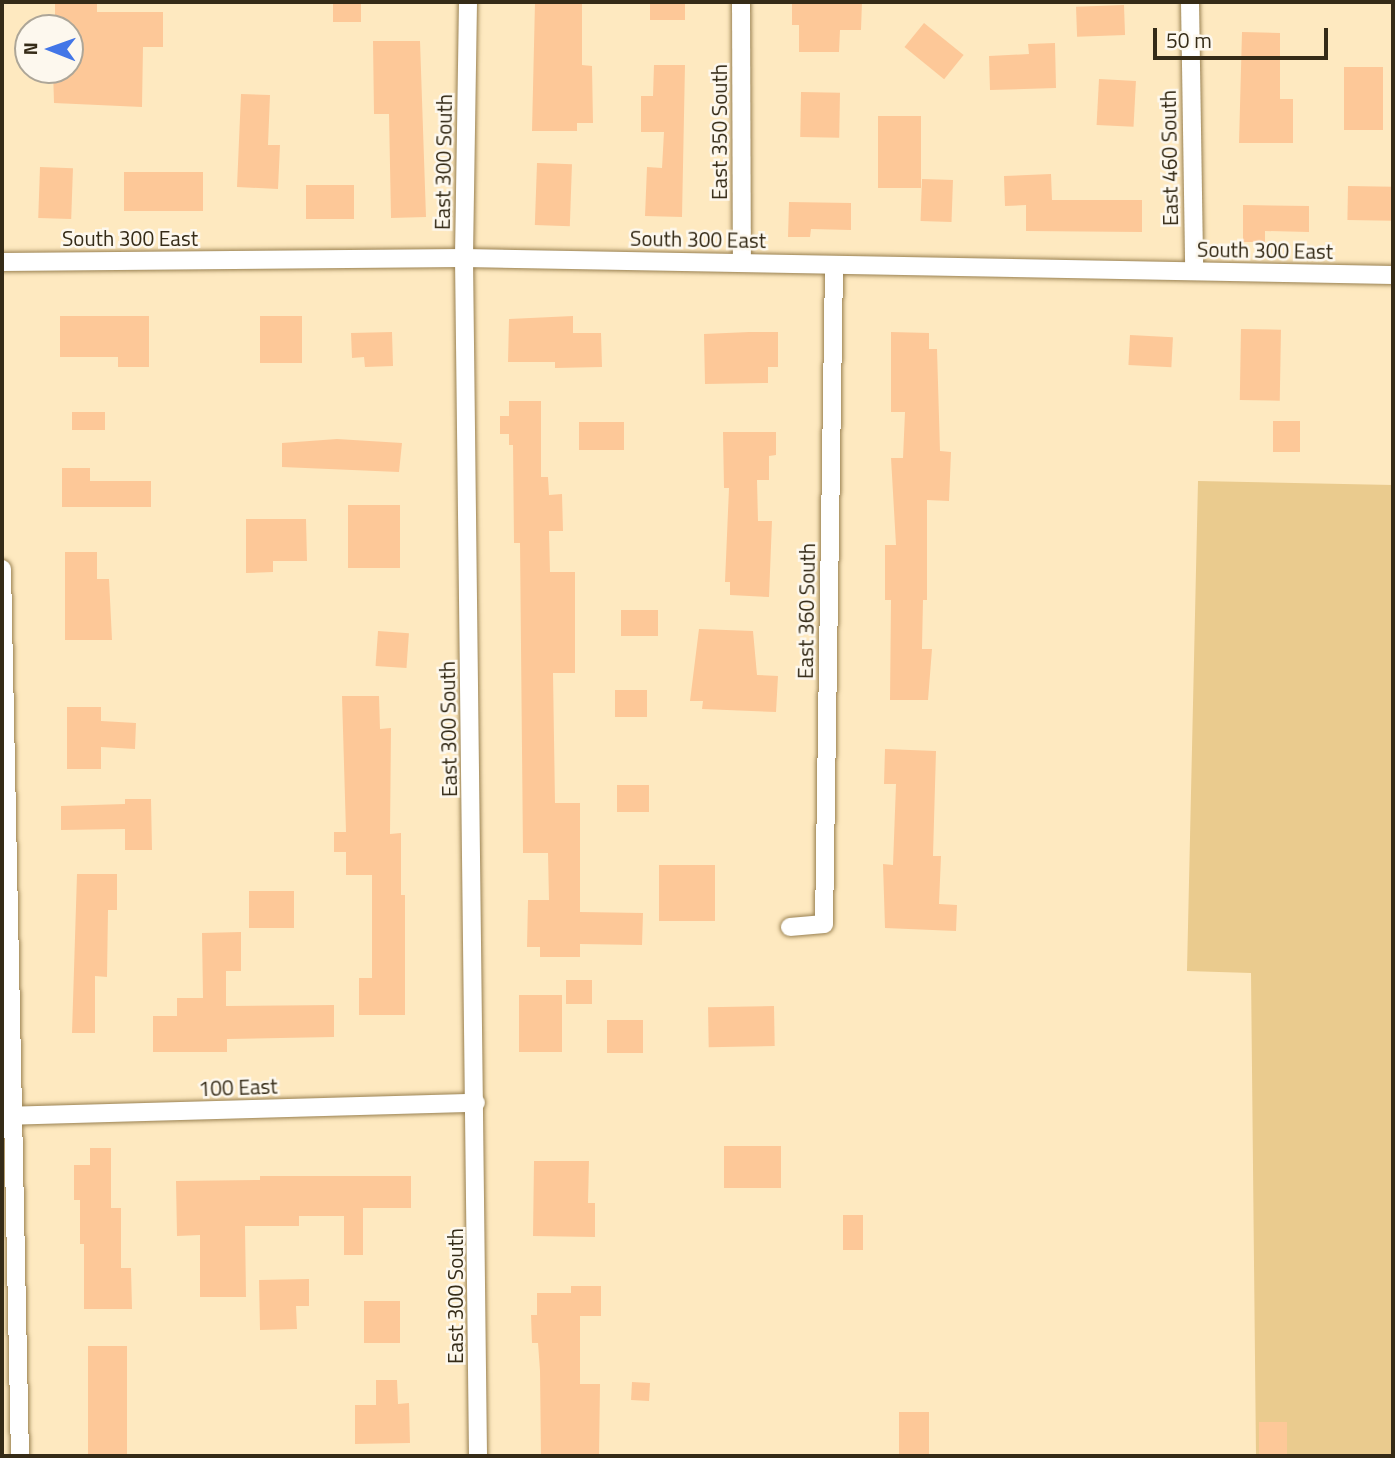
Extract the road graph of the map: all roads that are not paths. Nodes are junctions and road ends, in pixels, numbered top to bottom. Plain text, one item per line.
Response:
1 (468, 2) edge
2 (741, 2) edge
3 (1191, 2) edge
4 (464, 258) junction
5 (2, 262) edge
6 (742, 263) junction
7 (834, 265) junction
8 (1194, 271) junction
9 (1393, 275) edge
10 (2, 569) edge
11 (4, 658) edge
12 (790, 927) dead end
13 (476, 1103) junction
14 (6, 1116) edge
15 (20, 1456) edge
16 (478, 1456) edge

1 - 4 street, East 300 South
2 - 6 street, East 350 South
3 - 8 street, East 460 South
4 - 5 street, South 300 East
4 - 6 street, South 300 East
4 - 13 street, East 300 South
6 - 7 street, South 300 East
7 - 8 street, South 300 East
7 - 12 street, East 360 South
8 - 9 street, South 300 East
10 - 11 street
11 - 14 street
13 - 14 street, 100 East
13 - 16 street, East 300 South
14 - 15 street

